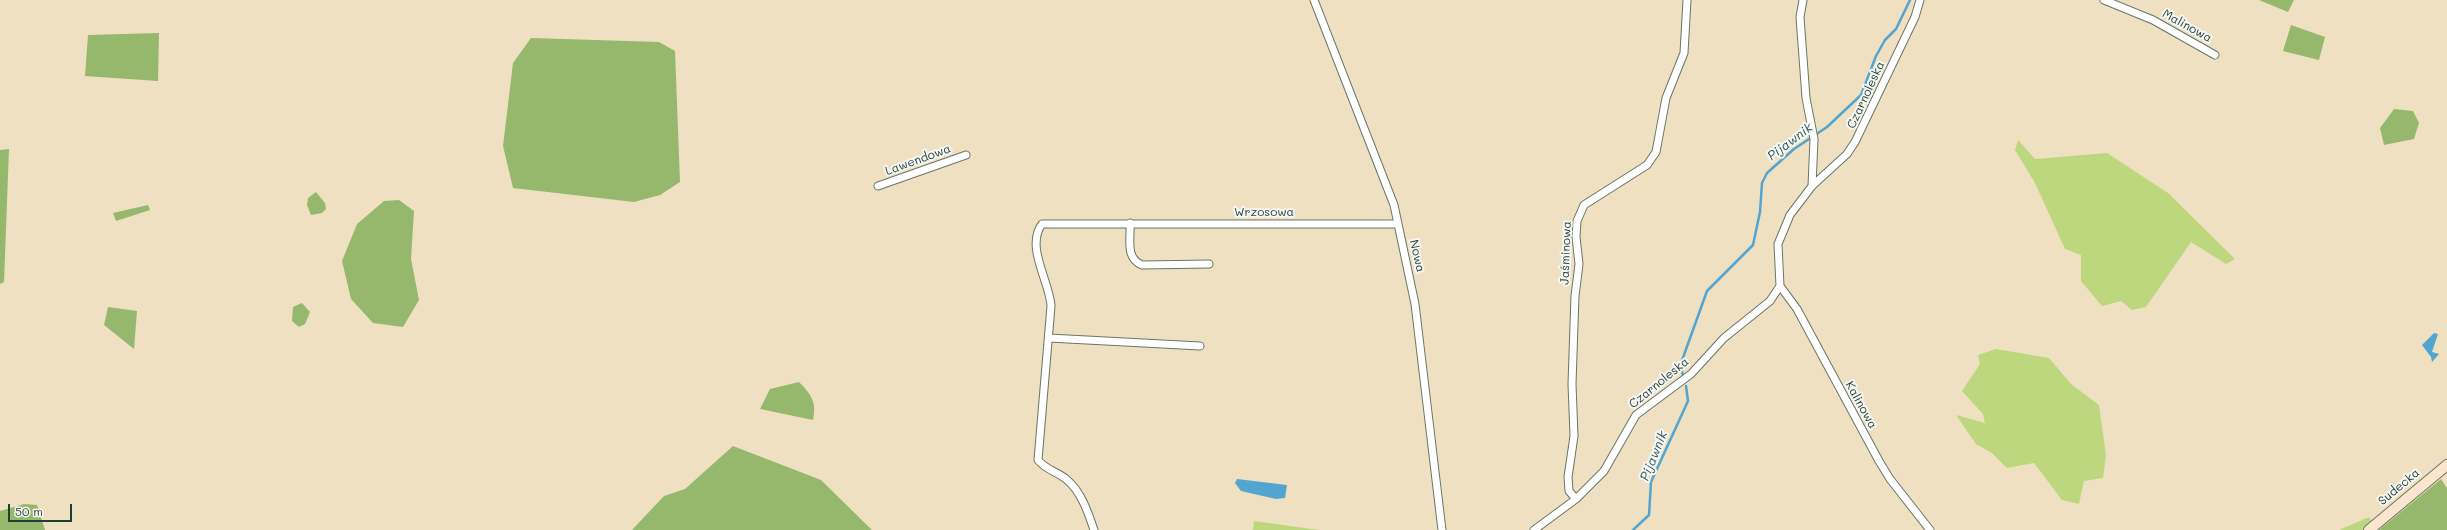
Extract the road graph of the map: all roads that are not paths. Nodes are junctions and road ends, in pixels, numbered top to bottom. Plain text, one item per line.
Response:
1 (1314, 0) edge
2 (1687, 0) edge
3 (1803, 0) edge
4 (1920, 0) edge
5 (2104, 0) edge
6 (2215, 55) dead end
7 (966, 155) dead end
8 (878, 186) dead end
9 (1812, 186) junction
10 (1130, 223) junction
11 (1397, 224) junction
12 (1209, 264) dead end
13 (1780, 286) junction
14 (1049, 338) junction
15 (1200, 346) dead end
16 (2447, 465) edge
17 (1576, 499) junction
18 (1094, 530) edge
19 (1442, 530) edge
20 (1534, 530) edge
21 (1930, 530) edge
22 (2369, 530) edge

1 - 11 street, Nowa
2 - 17 street, Jaśminowa
3 - 9 street
4 - 9 street, Czarnoleska
5 - 6 street, Malinowa
7 - 8 street, Lawendowa
9 - 13 street, Czarnoleska
10 - 11 street, Wrzosowa
10 - 12 street
10 - 14 street, Wrzosowa
11 - 19 street, Nowa
13 - 17 street, Czarnoleska
13 - 21 street, Kalinowa
14 - 15 street
14 - 18 street, Wrzosowa
16 - 22 main road, Sudecka
17 - 20 street, Czarnoleska

